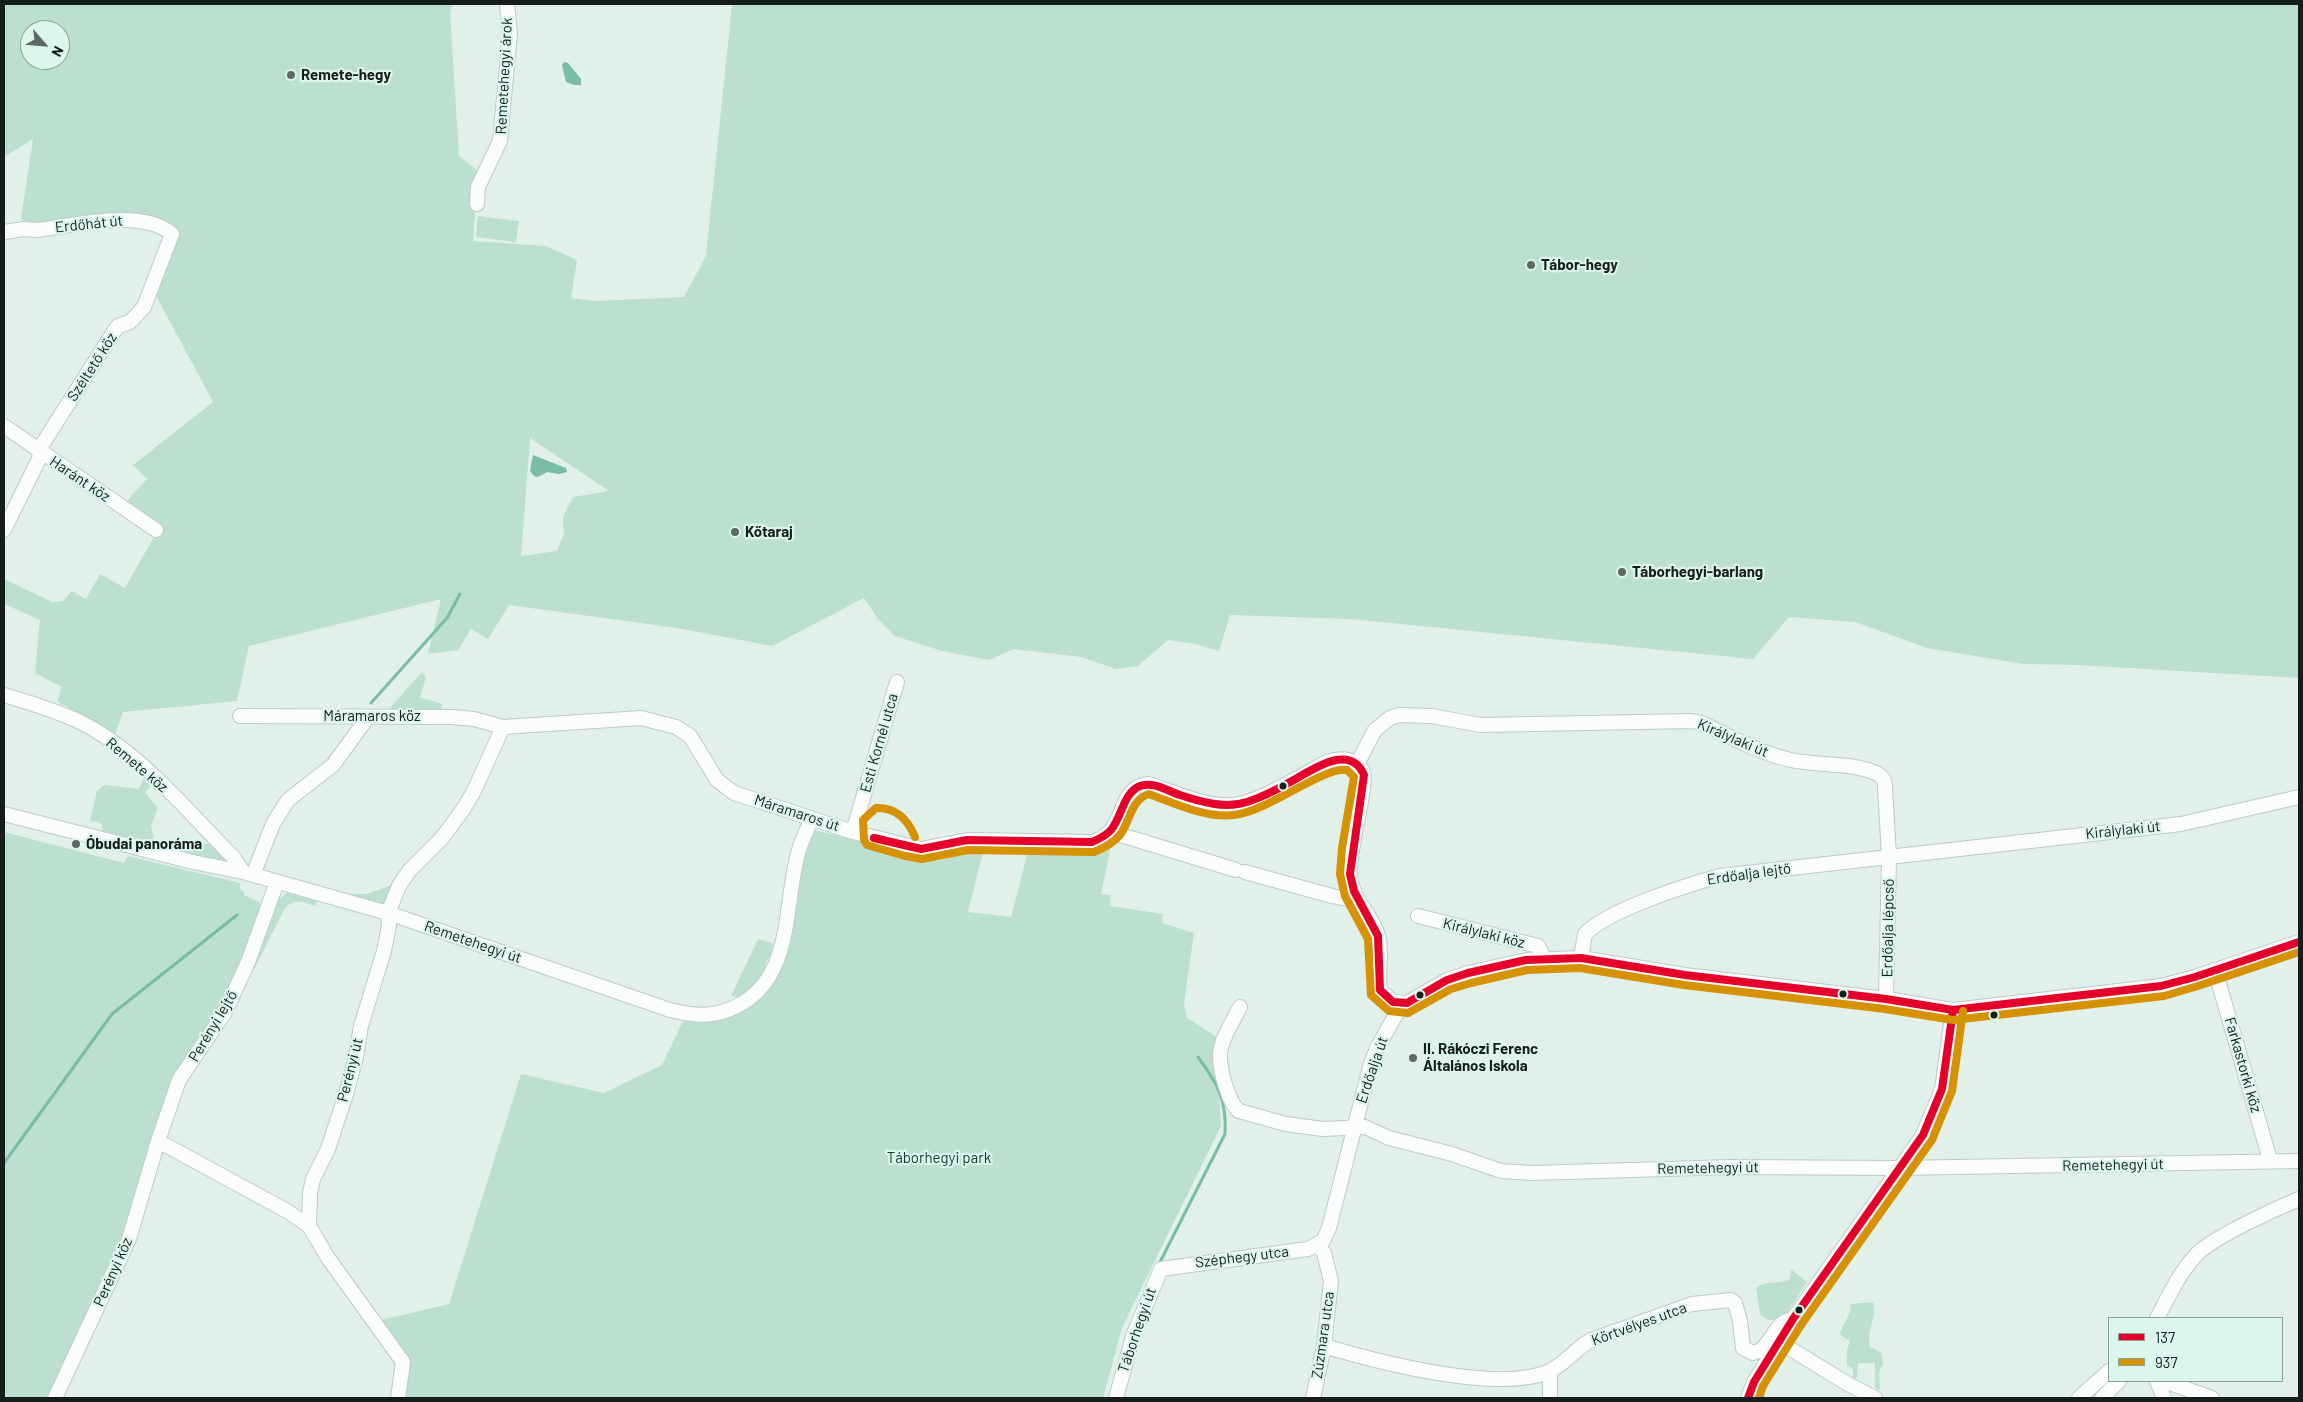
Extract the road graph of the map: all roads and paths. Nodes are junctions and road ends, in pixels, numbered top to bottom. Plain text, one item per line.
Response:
1 (507, 4) edge
2 (477, 204) dead end
3 (4, 232) edge
4 (172, 234) joint
5 (4, 426) edge
6 (40, 452) junction
7 (4, 530) edge
8 (156, 530) dead end
9 (897, 682) dead end
10 (4, 695) edge
11 (240, 716) dead end
12 (368, 717) junction
13 (503, 728) junction
14 (1357, 764) junction
15 (2299, 797) edge
16 (4, 814) edge
17 (812, 818) junction
18 (853, 832) junction
19 (1111, 832) junction
20 (1889, 837) junction
21 (1914, 854) junction
22 (1890, 857) junction
23 (248, 874) junction
24 (277, 882) junction
25 (1358, 901) junction
26 (388, 913) junction
27 (1418, 916) dead end
28 (2299, 942) edge
29 (1544, 958) junction
30 (1581, 958) junction
31 (2215, 970) junction
32 (1886, 999) junction
33 (1399, 1003) junction
34 (1240, 1007) dead end
35 (1953, 1010) junction
36 (1353, 1127) junction
37 (158, 1141) junction
38 (2270, 1160) junction
39 (2299, 1160) edge
40 (1899, 1168) junction
41 (2299, 1199) edge
42 (310, 1226) junction
43 (1318, 1245) junction
44 (1166, 1266) joint
45 (2158, 1317) edge
46 (1793, 1319) junction
47 (1778, 1342) junction
48 (1324, 1346) junction
49 (1550, 1371) junction
50 (2108, 1372) edge
51 (2118, 1382) edge
52 (2157, 1382) edge
53 (2167, 1382) edge
54 (55, 1398) edge
55 (398, 1398) edge
56 (1116, 1398) edge
57 (1313, 1398) edge
58 (1550, 1398) edge
59 (1748, 1398) edge
60 (1875, 1398) edge
61 (2079, 1398) edge
62 (2102, 1398) edge
63 (2164, 1398) edge
64 (2212, 1398) edge

1 - 2 street, Remetehegyi árok
3 - 4 street, Erdőhát út
4 - 6 street, Széltető köz
5 - 6 street, Haránt köz
6 - 7 street, Széltető köz
6 - 8 street, Haránt köz
9 - 18 street, Esti Kornél utca
10 - 23 street, Remete köz
11 - 12 street, Máramaros köz
12 - 13 street, Máramaros köz
12 - 23 street
13 - 17 street, Máramaros út
13 - 26 street
14 - 19 street
14 - 20 street, Királylaki út
14 - 25 street
15 - 21 street, Királylaki út
16 - 23 street, Remetehegyi út
17 - 18 street, Máramaros út
17 - 26 street, Remetehegyi út
18 - 19 street, Máramaros út
19 - 25 street
20 - 21 street
20 - 22 street, Királylaki út
21 - 22 street, Királylaki út
22 - 30 street, Erdőalja lejtő
22 - 32 street, Erdőalja lépcső
23 - 24 street, Remetehegyi út
24 - 26 street, Remetehegyi út
24 - 37 street, Perényi lejtő
25 - 33 street
26 - 42 street, Perényi út
27 - 29 street, Királylaki köz
28 - 31 street
29 - 30 street
29 - 33 street
30 - 32 street
31 - 35 street
31 - 38 street, Farkastorki köz
32 - 35 street
33 - 36 street, Erdőalja út
34 - 36 street, Remetehegyi út
35 - 40 street
36 - 40 street, Remetehegyi út
36 - 43 street, Erdőalja út
37 - 42 street, Perényi út
37 - 54 street, Perényi köz
38 - 39 street, Remetehegyi út
38 - 40 street, Remetehegyi út
40 - 46 street
41 - 45 street
42 - 55 street, Perényi út
43 - 44 street, Széphegy utca
43 - 48 street, Zúzmara utca
44 - 56 street, Táborhegyi út
46 - 47 street
46 - 49 street, Körtvélyes utca
47 - 59 street
47 - 60 street
48 - 49 street, Körtvélyes utca
48 - 57 street, Zúzmara utca
49 - 58 street
50 - 61 street
51 - 62 street
52 - 63 street
53 - 64 street

